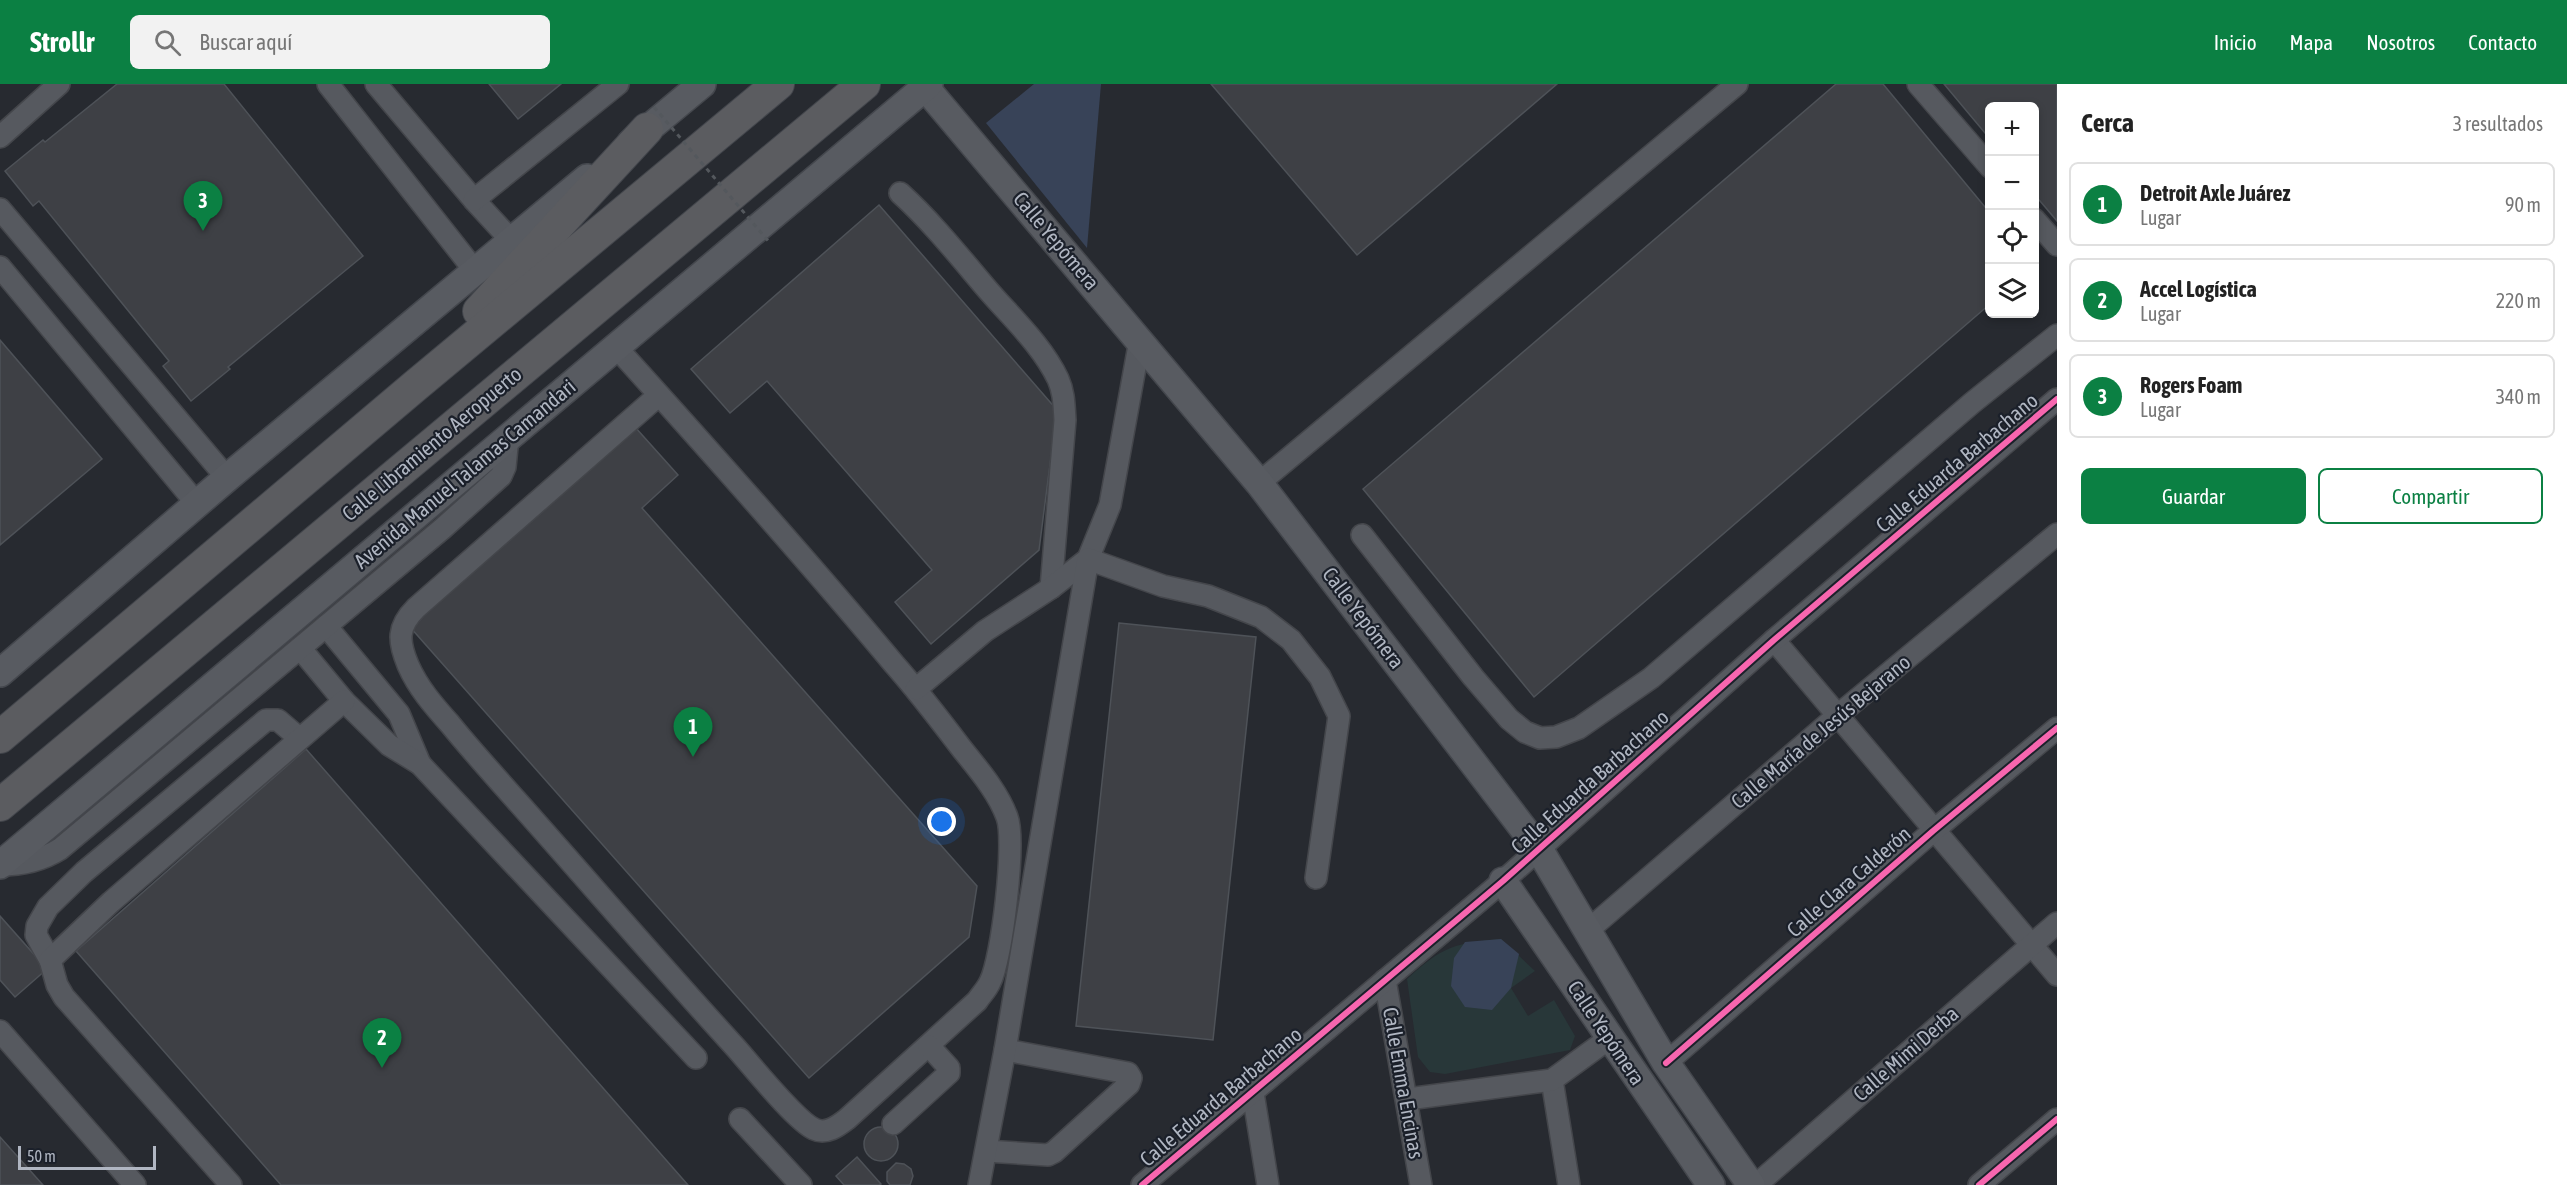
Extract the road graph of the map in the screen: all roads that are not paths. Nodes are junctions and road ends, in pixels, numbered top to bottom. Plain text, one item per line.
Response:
1 (60, 84) edge
2 (328, 84) edge
3 (376, 84) edge
4 (618, 84) edge
5 (702, 84) edge
6 (778, 84) edge
7 (864, 84) edge
8 (1737, 84) edge
9 (1918, 84) edge
10 (927, 86) edge
11 (651, 118) junction
12 (0, 137) edge
13 (1985, 162) edge
14 (900, 193) dead end
15 (474, 200) junction
16 (0, 209) edge
17 (2039, 225) edge
18 (511, 240) junction
19 (2057, 245) edge
20 (0, 267) edge
21 (475, 271) junction
22 (2057, 335) edge
23 (1140, 340) junction
24 (616, 347) junction
25 (659, 395) junction
26 (2057, 399) edge
27 (392, 406) junction
28 (508, 437) junction
29 (228, 478) junction
30 (1259, 483) junction
31 (197, 504) junction
32 (2057, 534) edge
33 (1362, 535) dead end
34 (1088, 559) junction
35 (1052, 588) junction
36 (326, 626) junction
37 (1774, 640) junction
38 (300, 648) junction
39 (0, 673) edge
40 (916, 689) junction
41 (344, 701) junction
42 (1838, 716) junction
43 (2057, 728) edge
44 (0, 737) edge
45 (298, 738) junction
46 (420, 764) junction
47 (0, 805) edge
48 (1933, 831) junction
49 (1539, 849) junction
50 (0, 865) edge
51 (1316, 878) dead end
52 (1503, 881) junction
53 (2057, 923) edge
54 (1586, 932) junction
55 (2031, 945) junction
56 (50, 960) junction
57 (2057, 975) edge
58 (1385, 980) junction
59 (0, 1030) edge
60 (1611, 1037) junction
61 (929, 1046) junction
62 (1005, 1050) junction
63 (696, 1058) dead end
64 (1666, 1063) junction
65 (1552, 1080) junction
66 (1252, 1093) junction
67 (1408, 1099) junction
68 (740, 1119) dead end
69 (2057, 1119) edge
70 (893, 1124) dead end
71 (986, 1151) junction
72 (135, 1185) edge
73 (231, 1185) edge
74 (801, 1185) edge
75 (979, 1185) edge
76 (1142, 1185) edge
77 (1268, 1185) edge
78 (1421, 1185) edge
79 (1569, 1185) edge
80 (1710, 1185) edge
81 (1751, 1185) edge
82 (1756, 1185) edge
83 (1979, 1185) edge

1 - 12 street
2 - 21 street
3 - 15 street
4 - 15 street
5 - 11 main road
6 - 27 highway
7 - 47 highway, Calle Libramiento Aeropuerto
8 - 30 street
9 - 13 street
10 - 23 main road, Calle Yepómera
10 - 24 main road, Avenida Manuel Talamas Camandari
11 - 18 main road
11 - 27 highway
14 - 35 street
15 - 18 street
16 - 29 street
17 - 19 street
18 - 21 main road
20 - 31 street
21 - 29 main road
22 - 33 street
23 - 30 main road, Calle Yepómera
23 - 34 street
24 - 25 street
24 - 28 main road, Avenida Manuel Talamas Camandari
25 - 40 street
25 - 61 street
26 - 37 street, Calle Eduarda Barbachano
27 - 44 highway
28 - 36 street
28 - 50 main road, Avenida Manuel Talamas Camandari
29 - 31 main road
30 - 49 main road, Calle Yepómera
31 - 39 main road
32 - 42 street, Calle María de Jesús Bejarano
34 - 35 street
34 - 51 street
34 - 62 street
35 - 40 street
36 - 38 street
36 - 46 street
37 - 42 street
37 - 49 street, Calle Eduarda Barbachano
38 - 41 street
38 - 50 street
40 - 61 street
41 - 45 street
41 - 46 street
42 - 48 street
42 - 54 street, Calle María de Jesús Bejarano
43 - 48 street, Calle Clara Calderón
45 - 56 street
45 - 56 street
46 - 63 street
48 - 55 street
48 - 64 street, Calle Clara Calderón
49 - 52 street, Calle Eduarda Barbachano
49 - 54 main road, Calle Yepómera
52 - 58 street, Calle Eduarda Barbachano
52 - 60 main road, Calle Yepómera
53 - 55 street, Calle Mimi Derba
54 - 64 main road, Calle Yepómera
55 - 57 street
55 - 82 street, Calle Mimi Derba
56 - 73 street
58 - 66 street, Calle Eduarda Barbachano
58 - 67 street, Calle Emma Encinas
59 - 72 street
60 - 65 street
60 - 80 main road, Calle Yepómera
61 - 70 street
62 - 71 street
62 - 71 street
64 - 81 main road, Calle Yepómera
65 - 67 street
65 - 79 street
66 - 76 street, Calle Eduarda Barbachano
66 - 77 street
67 - 78 street, Calle Emma Encinas
68 - 74 street
69 - 83 street
71 - 75 street

